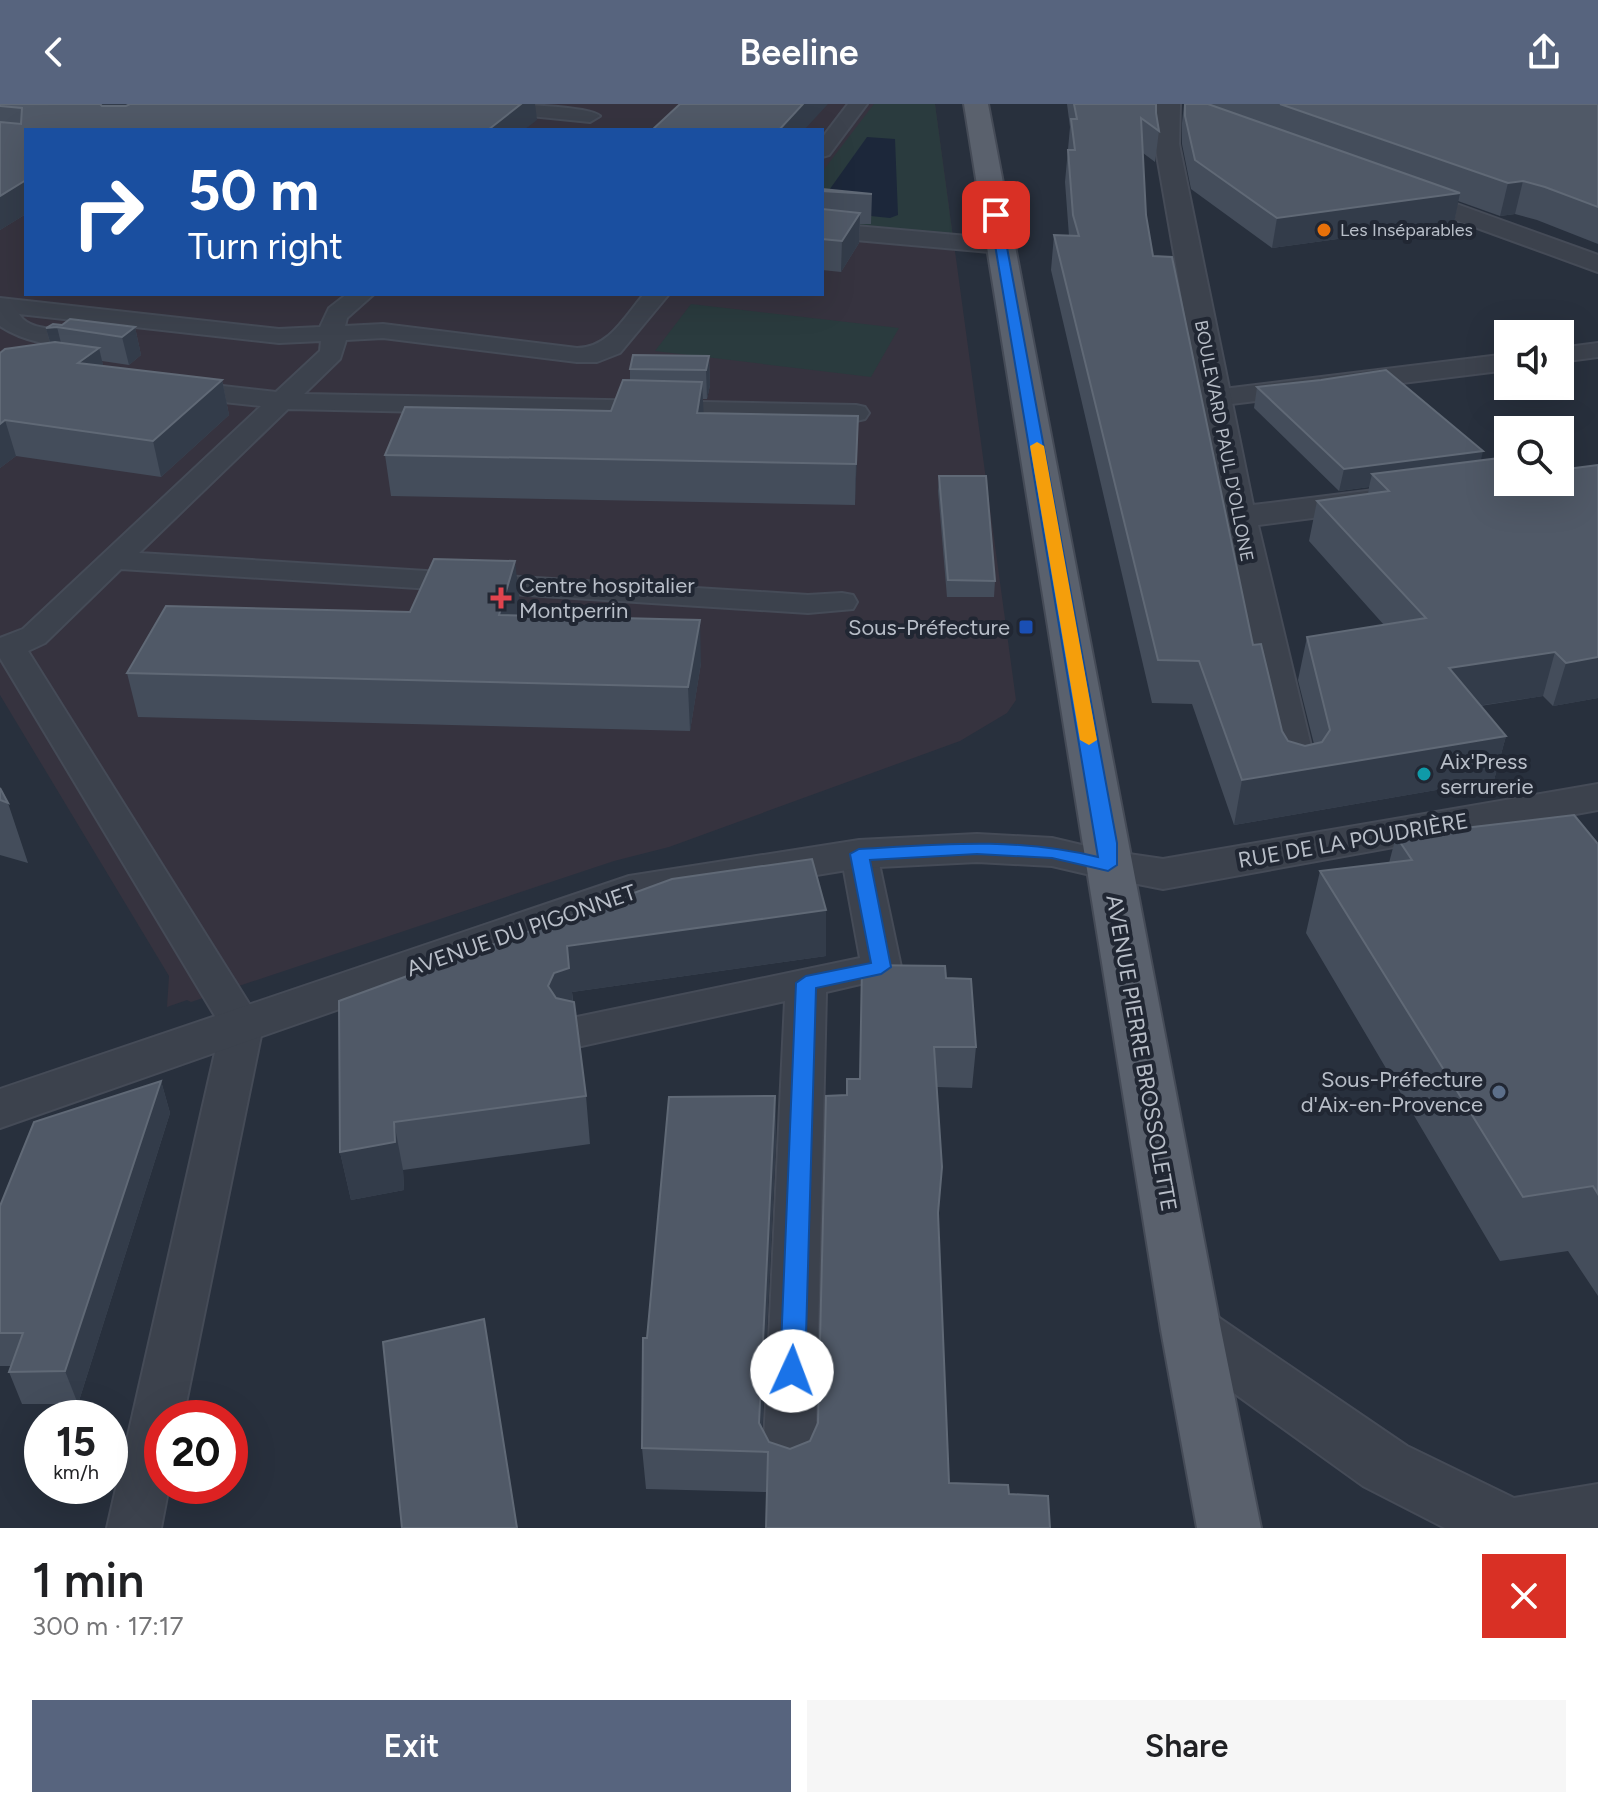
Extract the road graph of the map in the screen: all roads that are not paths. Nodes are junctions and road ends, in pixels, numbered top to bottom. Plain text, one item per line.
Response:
1 (472, 104) edge
2 (858, 104) edge
3 (976, 104) edge
4 (1169, 106) edge
5 (597, 110) edge
6 (1199, 119) edge
7 (576, 128) edge
8 (824, 148) edge
9 (1375, 183) edge
10 (824, 230) edge
11 (1001, 246) junction
12 (1598, 264) edge
13 (359, 296) edge
14 (655, 296) edge
15 (4, 306) edge
16 (333, 334) junction
17 (71, 338) edge
18 (1598, 350) edge
19 (1574, 353) edge
20 (1494, 364) edge
21 (151, 385) edge
22 (1215, 398) junction
23 (282, 401) junction
24 (856, 413) edge
25 (1407, 496) edge
26 (1238, 517) junction
27 (114, 560) junction
28 (842, 602) dead end
29 (5, 648) edge
30 (1297, 775) edge
31 (1598, 797) edge
32 (859, 854) junction
33 (1108, 865) junction
34 (806, 983) junction
35 (242, 1026) junction
36 (577, 1032) edge
37 (0, 1109) edge
38 (1191, 1330) junction
39 (789, 1464) edge
40 (1238, 1513) edge
41 (1598, 1513) edge
42 (134, 1528) edge
43 (1511, 1528) edge

1 - 5 lane
2 - 8 lane
3 - 11 main road, AVENUE PIERRE BROSSOLETTE
4 - 6 street
4 - 22 street, BOULEVARD PAUL D'OLLONE
5 - 7 lane
9 - 12 street
10 - 11 lane
11 - 33 main road, AVENUE PIERRE BROSSOLETTE
13 - 16 lane
14 - 16 lane
15 - 16 lane
15 - 17 lane
16 - 23 lane
18 - 19 lane
20 - 22 lane
21 - 23 lane
22 - 26 street, BOULEVARD PAUL D'OLLONE
23 - 24 lane
23 - 27 lane
25 - 26 street
26 - 30 street, BOULEVARD PAUL D'OLLONE
27 - 28 lane
27 - 29 lane
29 - 35 lane
31 - 33 street, RUE DE LA POUDRIÈRE
32 - 33 street, AVENUE DU PIGONNET
32 - 34 lane
32 - 35 street, AVENUE DU PIGONNET
33 - 38 main road, AVENUE PIERRE BROSSOLETTE
34 - 36 lane
34 - 39 lane
35 - 37 street, AVENUE DU PIGONNET
35 - 42 lane
38 - 40 main road, AVENUE PIERRE BROSSOLETTE
38 - 43 street
41 - 43 street

